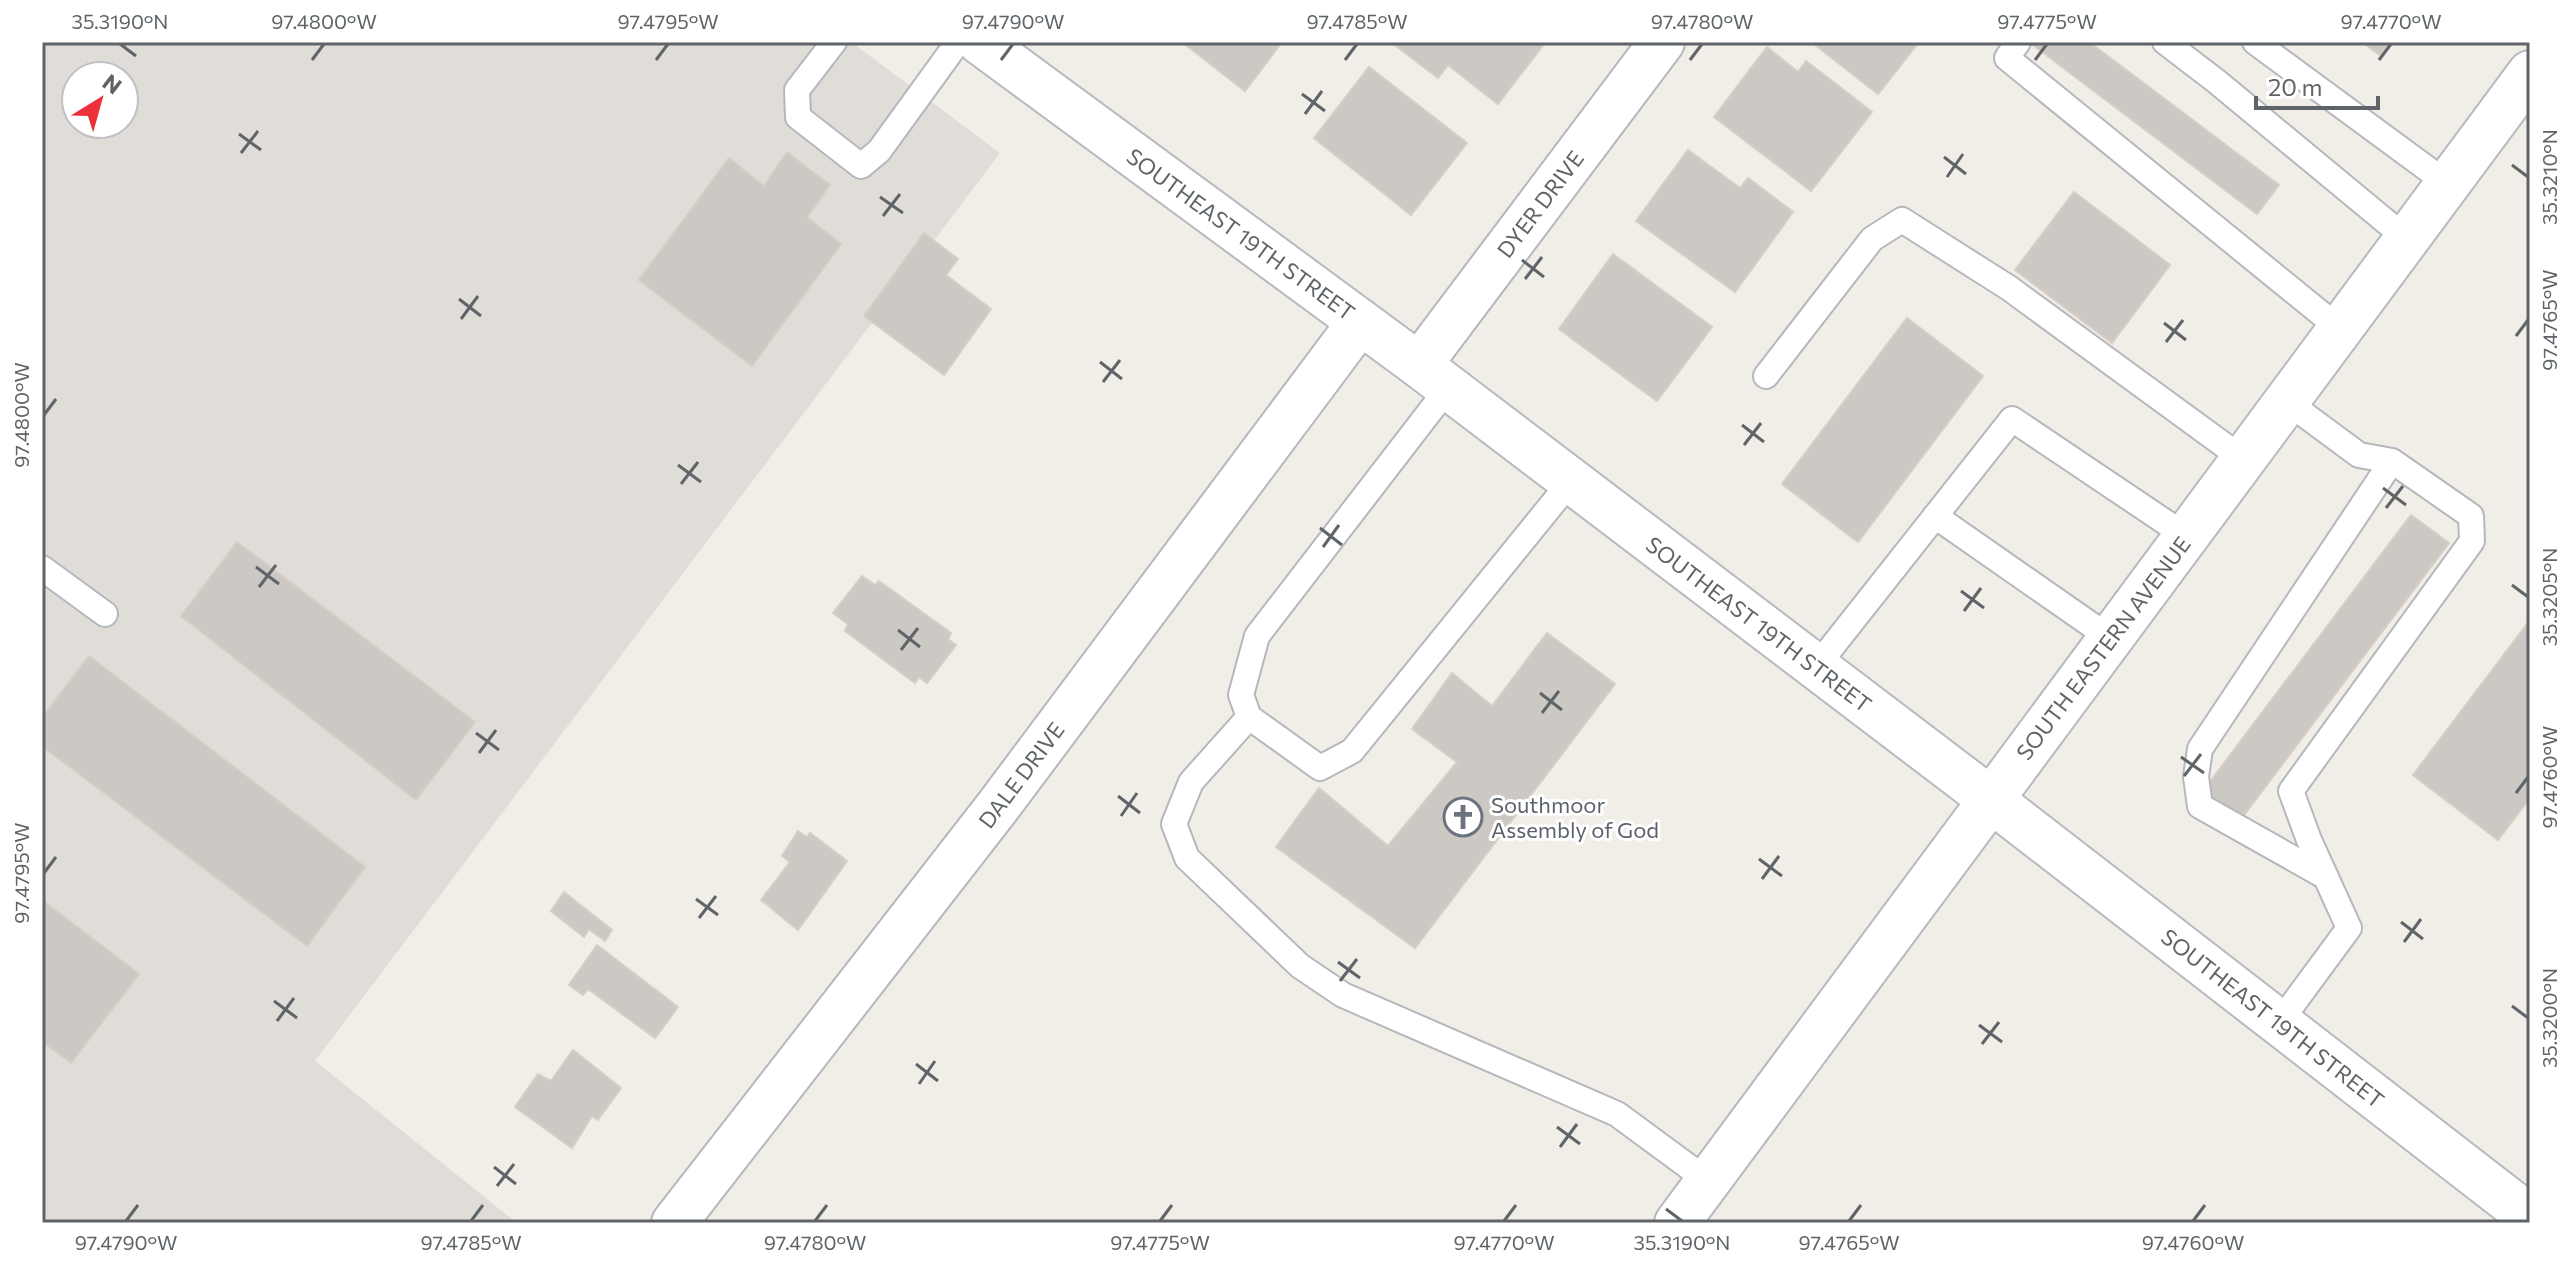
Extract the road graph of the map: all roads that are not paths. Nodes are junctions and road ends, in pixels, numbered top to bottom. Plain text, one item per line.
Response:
1 (834, 42) edge
2 (958, 42) edge
3 (1662, 42) edge
4 (2018, 42) edge
5 (2165, 42) edge
6 (2255, 42) edge
7 (1003, 49) edge
8 (2530, 73) edge
9 (2448, 184) junction
10 (2407, 239) junction
11 (1360, 322) junction
12 (2340, 329) junction
13 (1766, 376) dead end
14 (1433, 377) junction
15 (2286, 401) junction
16 (2243, 459) junction
17 (2392, 461) junction
18 (1571, 481) junction
19 (1935, 516) junction
20 (2186, 536) junction
21 (42, 568) edge
22 (105, 614) dead end
23 (2110, 638) junction
24 (1816, 667) junction
25 (1249, 717) junction
26 (1990, 799) junction
27 (2326, 877) junction
28 (2279, 1023) junction
29 (1708, 1181) junction
30 (2530, 1217) edge
31 (674, 1223) edge
32 (1677, 1223) edge

1 - 2 lane
3 - 14 street, DYER DRIVE
4 - 12 lane
5 - 10 lane
6 - 9 lane
7 - 11 street, SOUTHEAST 19TH STREET
8 - 9 street, SOUTH EASTERN AVENUE
9 - 10 street, SOUTH EASTERN AVENUE
10 - 12 street, SOUTH EASTERN AVENUE
11 - 14 street, SOUTHEAST 19TH STREET
11 - 31 street, DALE DRIVE
12 - 15 street, SOUTH EASTERN AVENUE
13 - 16 lane
14 - 18 street, SOUTHEAST 19TH STREET
14 - 25 lane
15 - 16 street, SOUTH EASTERN AVENUE
15 - 17 lane
16 - 20 street, SOUTH EASTERN AVENUE
17 - 27 lane
17 - 27 lane
18 - 24 street, SOUTHEAST 19TH STREET
18 - 25 lane
19 - 20 lane
19 - 23 lane
19 - 24 lane
20 - 23 street, SOUTH EASTERN AVENUE
21 - 22 lane
23 - 26 street, SOUTH EASTERN AVENUE
24 - 26 street, SOUTHEAST 19TH STREET
25 - 29 lane
26 - 28 street, SOUTHEAST 19TH STREET
26 - 29 street, SOUTH EASTERN AVENUE
27 - 28 lane
28 - 30 street, SOUTHEAST 19TH STREET
29 - 32 street, SOUTH EASTERN AVENUE

